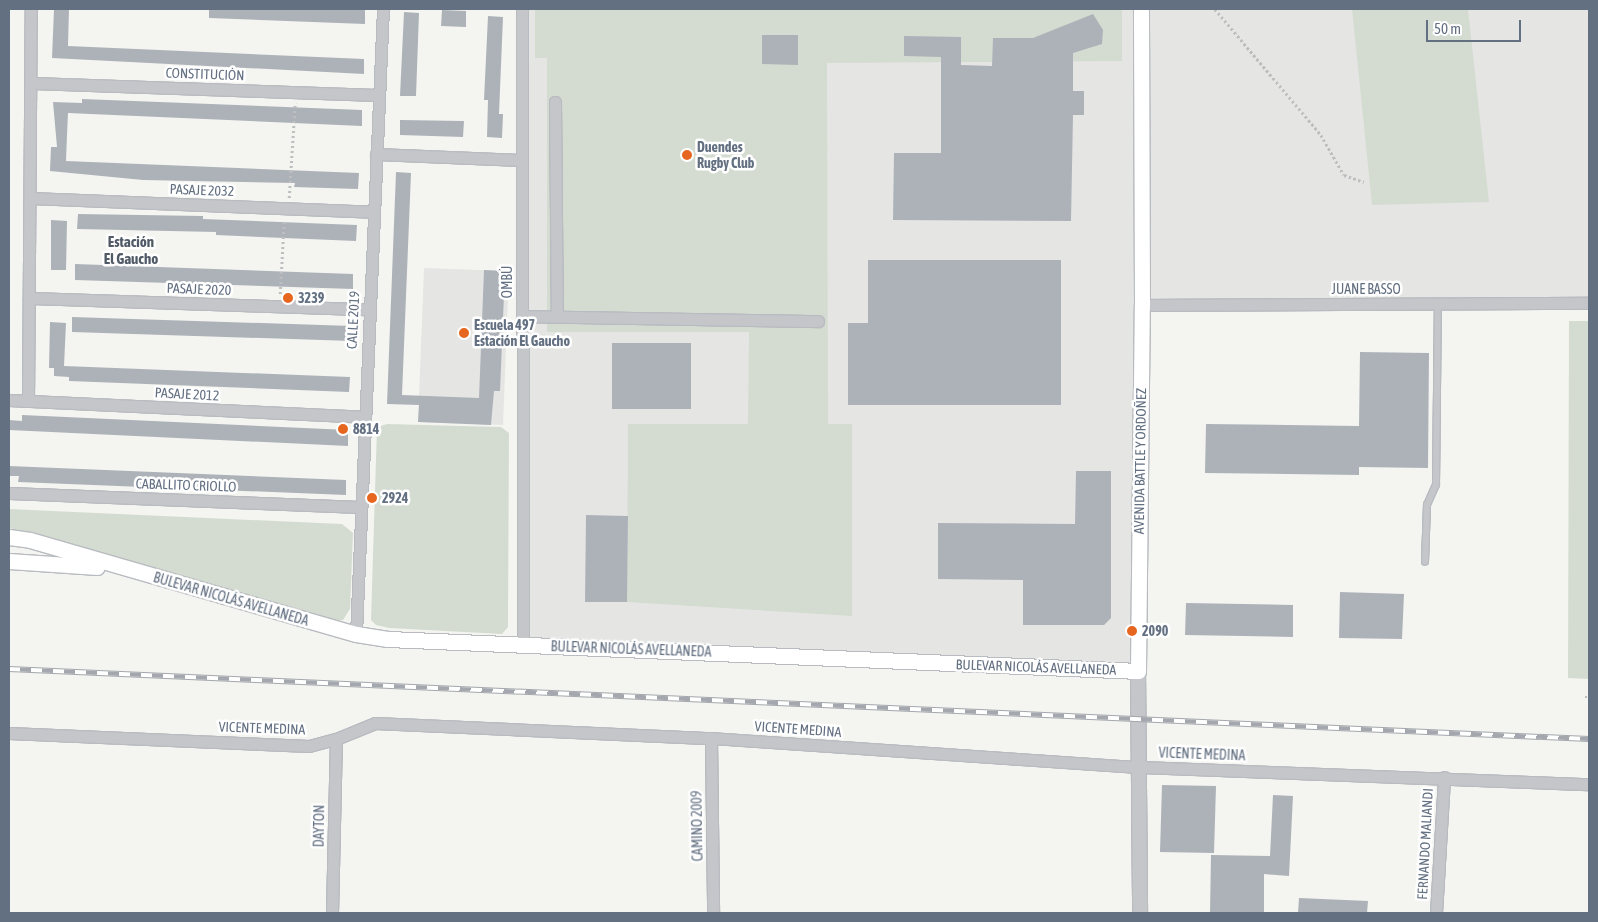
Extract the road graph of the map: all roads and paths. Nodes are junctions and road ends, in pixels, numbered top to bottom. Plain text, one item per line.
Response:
1 (31, 9) edge
2 (382, 9) edge
3 (522, 9) edge
4 (1141, 9) edge
5 (1215, 9) edge
6 (31, 82) junction
7 (378, 95) junction
8 (555, 102) dead end
9 (376, 154) junction
10 (521, 160) junction
11 (1364, 182) dead end
12 (30, 198) junction
13 (373, 212) junction
14 (28, 298) junction
15 (1589, 303) edge
16 (1438, 304) junction
17 (1142, 306) junction
18 (369, 310) junction
19 (522, 316) junction
20 (557, 317) junction
21 (818, 321) dead end
22 (9, 400) edge
23 (28, 401) junction
24 (364, 417) junction
25 (9, 493) edge
26 (361, 507) junction
27 (9, 536) edge
28 (9, 561) edge
29 (1425, 562) dead end
30 (133, 571) junction
31 (356, 634) junction
32 (523, 644) junction
33 (1138, 671) junction
34 (1585, 697) dead end
35 (1589, 697) edge
36 (9, 733) edge
37 (711, 738) junction
38 (336, 739) junction
39 (1140, 767) junction
40 (1444, 777) junction
41 (1589, 784) edge
42 (332, 913) edge
43 (714, 913) edge
44 (1140, 913) edge
45 (1436, 913) edge

1 - 6 street
2 - 7 street, CALLE 2019
3 - 10 street, OMBÚ
4 - 17 main road, AVENIDA BATTLE Y ORDOÑEZ
5 - 11 path
6 - 7 street, CONSTITUCIÓN
6 - 12 street
7 - 9 street, CALLE 2019
8 - 20 street
9 - 10 street
9 - 13 street, CALLE 2019
10 - 19 street, OMBÚ
12 - 13 street, PASAJE 2032
12 - 14 street
13 - 18 street, CALLE 2019
14 - 18 street, PASAJE 2020
14 - 23 street
15 - 16 street, JUANE BASSO
16 - 17 street, JUANE BASSO
16 - 29 lane
17 - 33 main road, AVENIDA BATTLE Y ORDOÑEZ
18 - 24 street, CALLE 2019
19 - 20 street
19 - 32 street, OMBÚ
20 - 21 street
22 - 23 street, PASAJE 2012
23 - 24 street, PASAJE 2012
24 - 26 street, CALLE 2019
25 - 26 street, CABALLITO CRIOLLO
26 - 31 street, CALLE 2019
27 - 30 main road, BULEVAR NICOLÁS AVELLANEDA
28 - 30 main road, BULEVAR NICOLÁS AVELLANEDA
30 - 31 main road, BULEVAR NICOLÁS AVELLANEDA
31 - 32 main road, BULEVAR NICOLÁS AVELLANEDA
32 - 33 main road, BULEVAR NICOLÁS AVELLANEDA
33 - 39 street, AVENIDA BATTLE Y ORDOÑEZ
34 - 35 path
36 - 38 street, VICENTE MEDINA
37 - 38 street, VICENTE MEDINA
37 - 39 street, VICENTE MEDINA
37 - 43 street, CAMINO 2009
38 - 42 street, DAYTON
39 - 40 street, VICENTE MEDINA
39 - 44 street, AVENIDA BATTLE Y ORDOÑEZ
40 - 41 street, VICENTE MEDINA
40 - 45 street, FERNANDO MALIANDI

